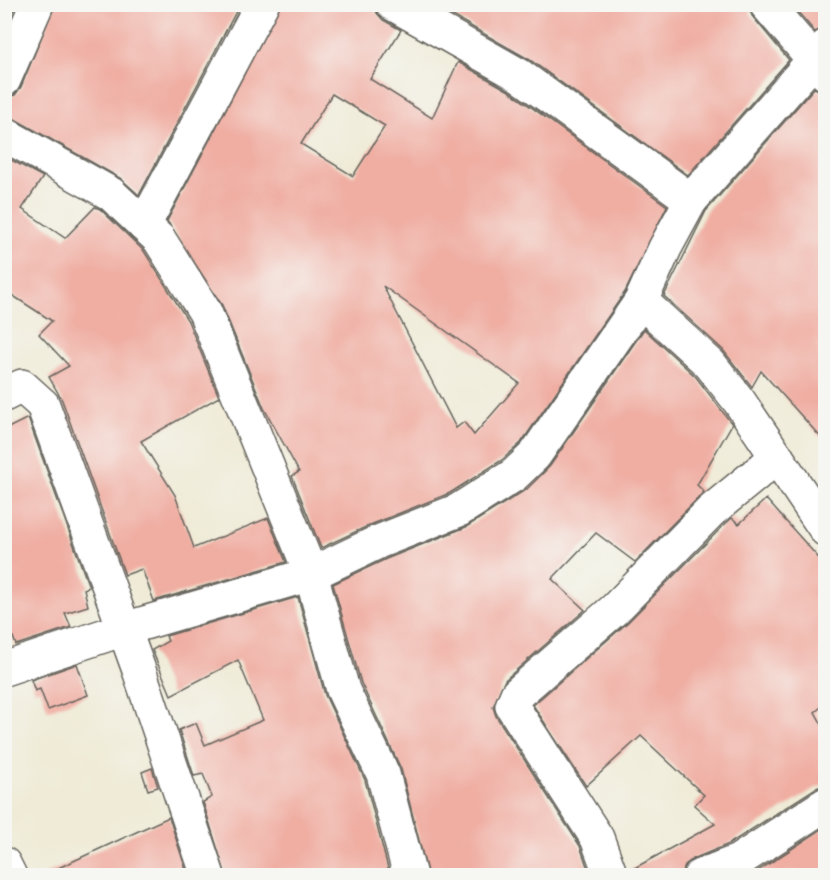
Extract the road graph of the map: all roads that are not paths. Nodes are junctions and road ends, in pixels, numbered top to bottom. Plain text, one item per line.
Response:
1 (37, 4) edge
2 (262, 4) edge
3 (393, 4) edge
4 (766, 4) edge
5 (821, 60) edge
6 (4, 81) edge
7 (4, 134) edge
8 (692, 200) junction
9 (144, 225) junction
10 (641, 301) junction
11 (4, 395) edge
12 (777, 457) junction
13 (825, 530) edge
14 (311, 574) junction
15 (124, 628) junction
16 (4, 669) edge
17 (825, 804) edge
18 (4, 864) edge
19 (10, 876) edge
20 (208, 876) edge
21 (410, 876) edge
22 (611, 876) edge
23 (700, 876) edge

1 - 6 street
2 - 9 street
3 - 8 street
4 - 5 street
5 - 8 street
7 - 9 street
8 - 10 street
9 - 14 street
10 - 12 street
10 - 14 street
11 - 15 street
12 - 13 street
12 - 22 street
14 - 15 street
14 - 21 street
15 - 16 street
15 - 20 street
17 - 23 street
18 - 19 street

